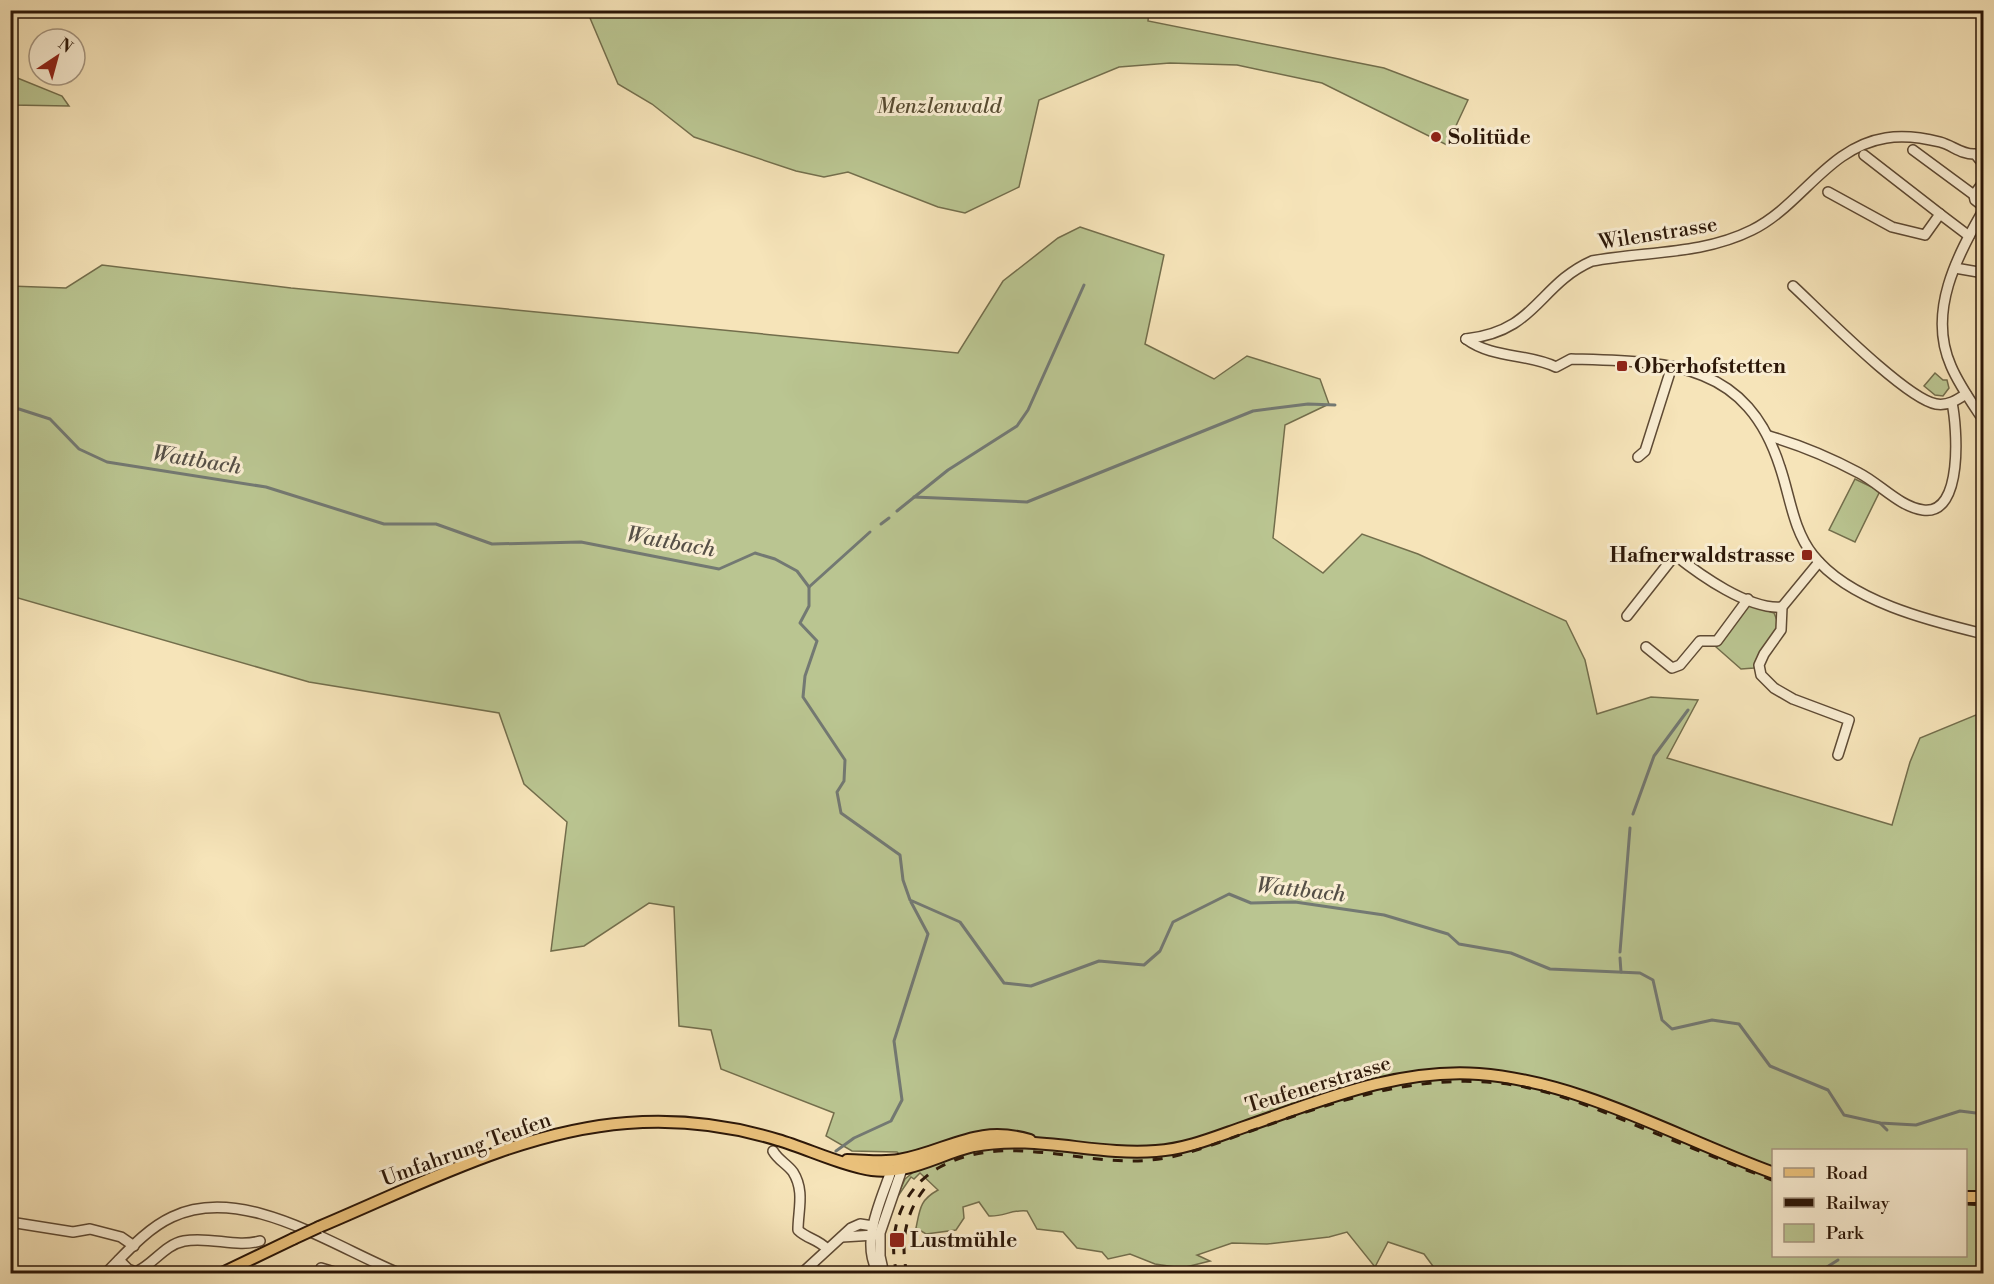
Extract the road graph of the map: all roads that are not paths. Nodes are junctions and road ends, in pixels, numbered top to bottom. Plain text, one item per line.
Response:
1 (1913, 150) dead end
2 (1864, 155) dead end
3 (1983, 165) edge
4 (1983, 181) edge
5 (1828, 192) dead end
6 (1974, 195) junction
7 (1983, 208) edge
8 (1940, 214) junction
9 (1969, 236) junction
10 (1955, 268) junction
11 (1983, 273) edge
12 (1793, 286) dead end
13 (1672, 366) junction
14 (1966, 394) junction
15 (1952, 403) junction
16 (1983, 421) edge
17 (1769, 436) junction
18 (1638, 457) dead end
19 (1819, 562) junction
20 (1748, 599) junction
21 (1782, 607) junction
22 (1627, 616) dead end
23 (1983, 634) edge
24 (1646, 647) dead end
25 (1838, 755) dead end
26 (772, 1151) dead end
27 (896, 1167) junction
28 (1772, 1173) edge
29 (1967, 1197) edge
30 (1983, 1197) edge
31 (10, 1222) edge
32 (875, 1232) junction
33 (260, 1241) dead end
34 (134, 1246) junction
35 (827, 1249) junction
36 (119, 1260) junction
37 (321, 1268) dead end
38 (105, 1274) edge
39 (220, 1274) edge
40 (340, 1274) edge
41 (401, 1274) edge
42 (801, 1274) edge
43 (879, 1274) edge
44 (884, 1274) edge

1 - 6 street
2 - 8 street
3 - 13 street, Wilenstrasse
4 - 6 street
5 - 8 street
6 - 7 street
7 - 9 street
8 - 9 street
9 - 10 street
10 - 11 street
10 - 14 street
12 - 15 street
13 - 17 street
13 - 18 street
14 - 15 street
14 - 16 street
15 - 17 street
17 - 19 street
19 - 21 street
19 - 23 street
20 - 21 street
20 - 22 street
20 - 24 street
21 - 25 street
26 - 35 street
27 - 28 main road, Teufenerstrasse
27 - 32 street
27 - 39 main road, Umfahrung Teufen, bridge
29 - 30 main road
31 - 34 street
32 - 35 street
32 - 43 street
32 - 44 street
33 - 36 street
34 - 36 street
34 - 41 street
35 - 42 street
36 - 38 street
37 - 40 street

